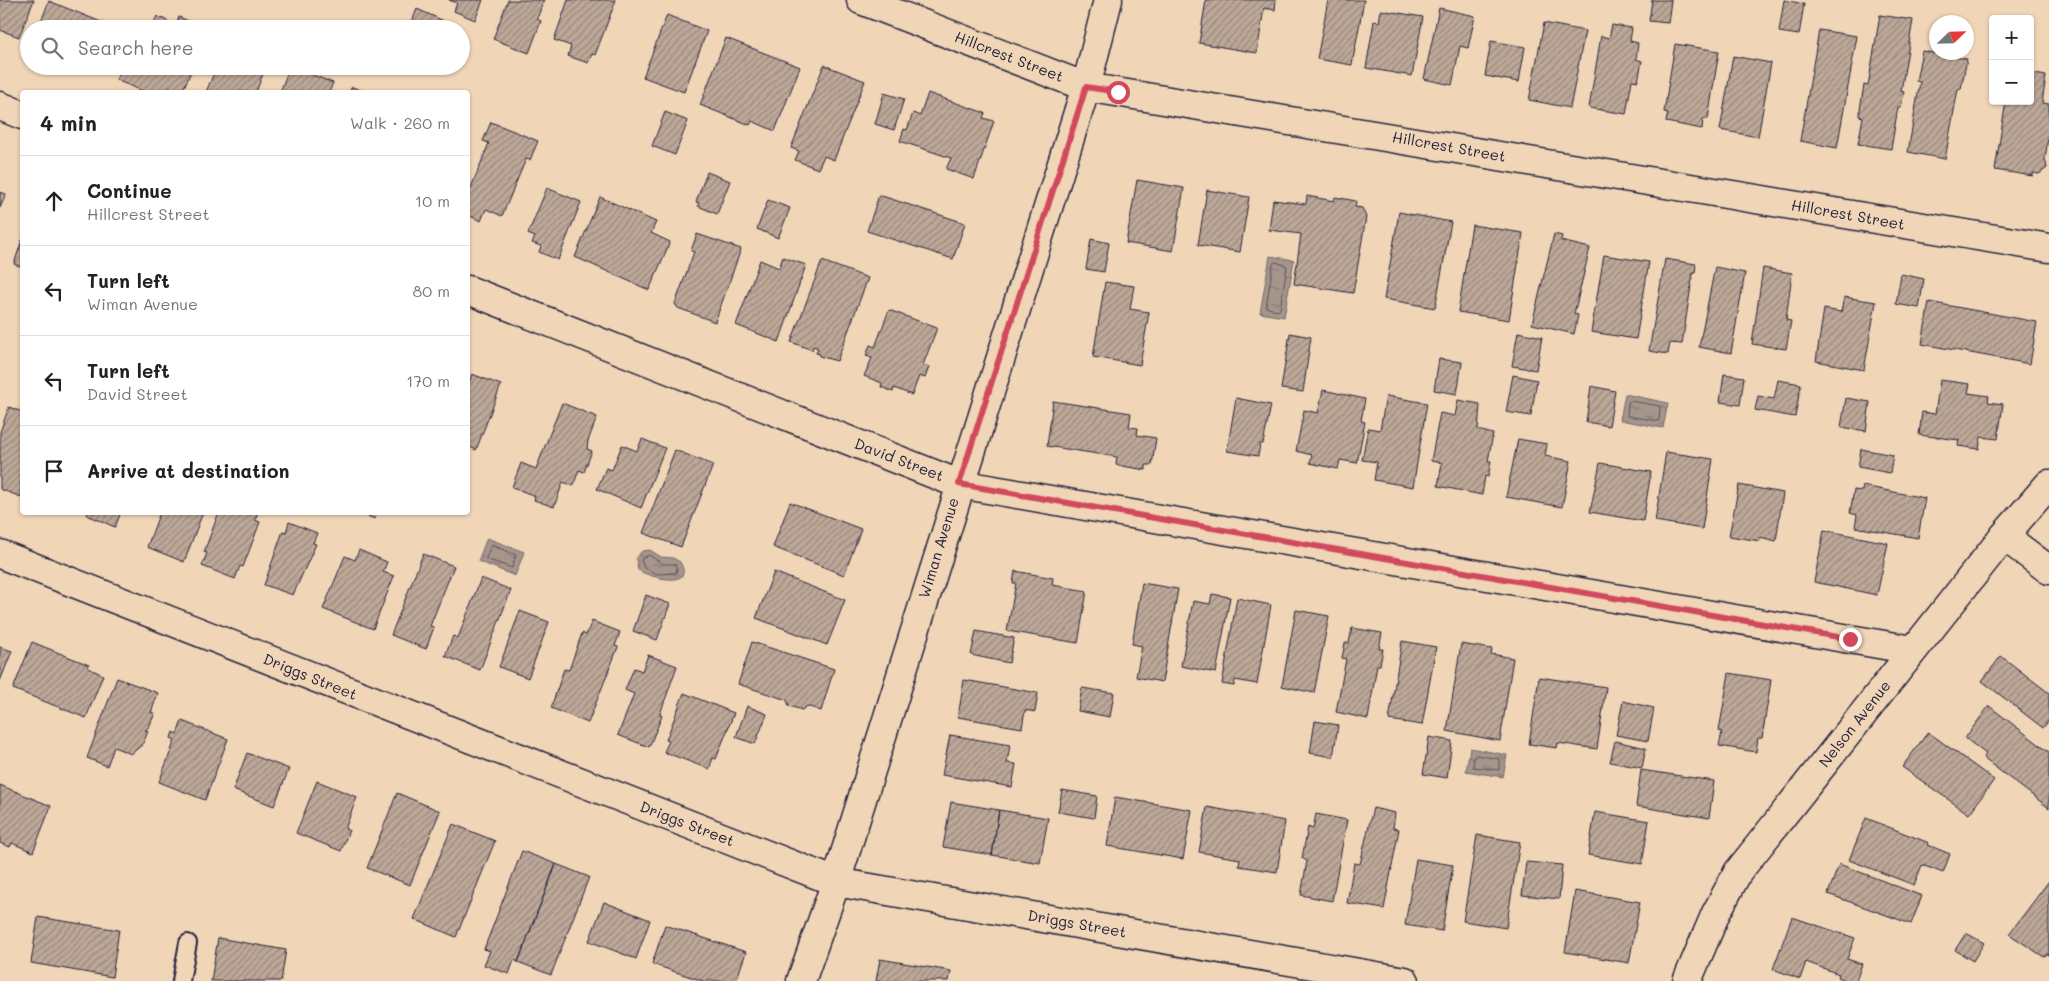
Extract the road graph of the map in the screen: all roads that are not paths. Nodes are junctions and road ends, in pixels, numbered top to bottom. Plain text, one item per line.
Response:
1 (861, 0) edge
2 (1108, 0) edge
3 (1086, 87) junction
4 (0, 106) edge
5 (20, 114) edge
6 (2049, 248) edge
7 (470, 291) edge
8 (959, 484) junction
9 (2049, 484) edge
10 (2004, 536) junction
11 (0, 554) edge
12 (2049, 570) edge
13 (1913, 650) junction
14 (836, 882) junction
15 (188, 943) dead end
16 (181, 981) edge
17 (801, 981) edge
18 (1405, 981) edge
19 (1687, 981) edge

1 - 3 street, Hillcrest Street
2 - 3 street, Wiman Avenue
3 - 6 street, Hillcrest Street
3 - 8 street, Wiman Avenue
4 - 5 street
7 - 8 street, David Street
8 - 13 street, David Street
8 - 14 street, Wiman Avenue
9 - 10 street, Nelson Avenue
10 - 12 street
10 - 13 street, Nelson Avenue
11 - 14 street, Driggs Street
13 - 19 street, Nelson Avenue
14 - 17 street, Wiman Avenue
14 - 18 street, Driggs Street
15 - 16 lane

